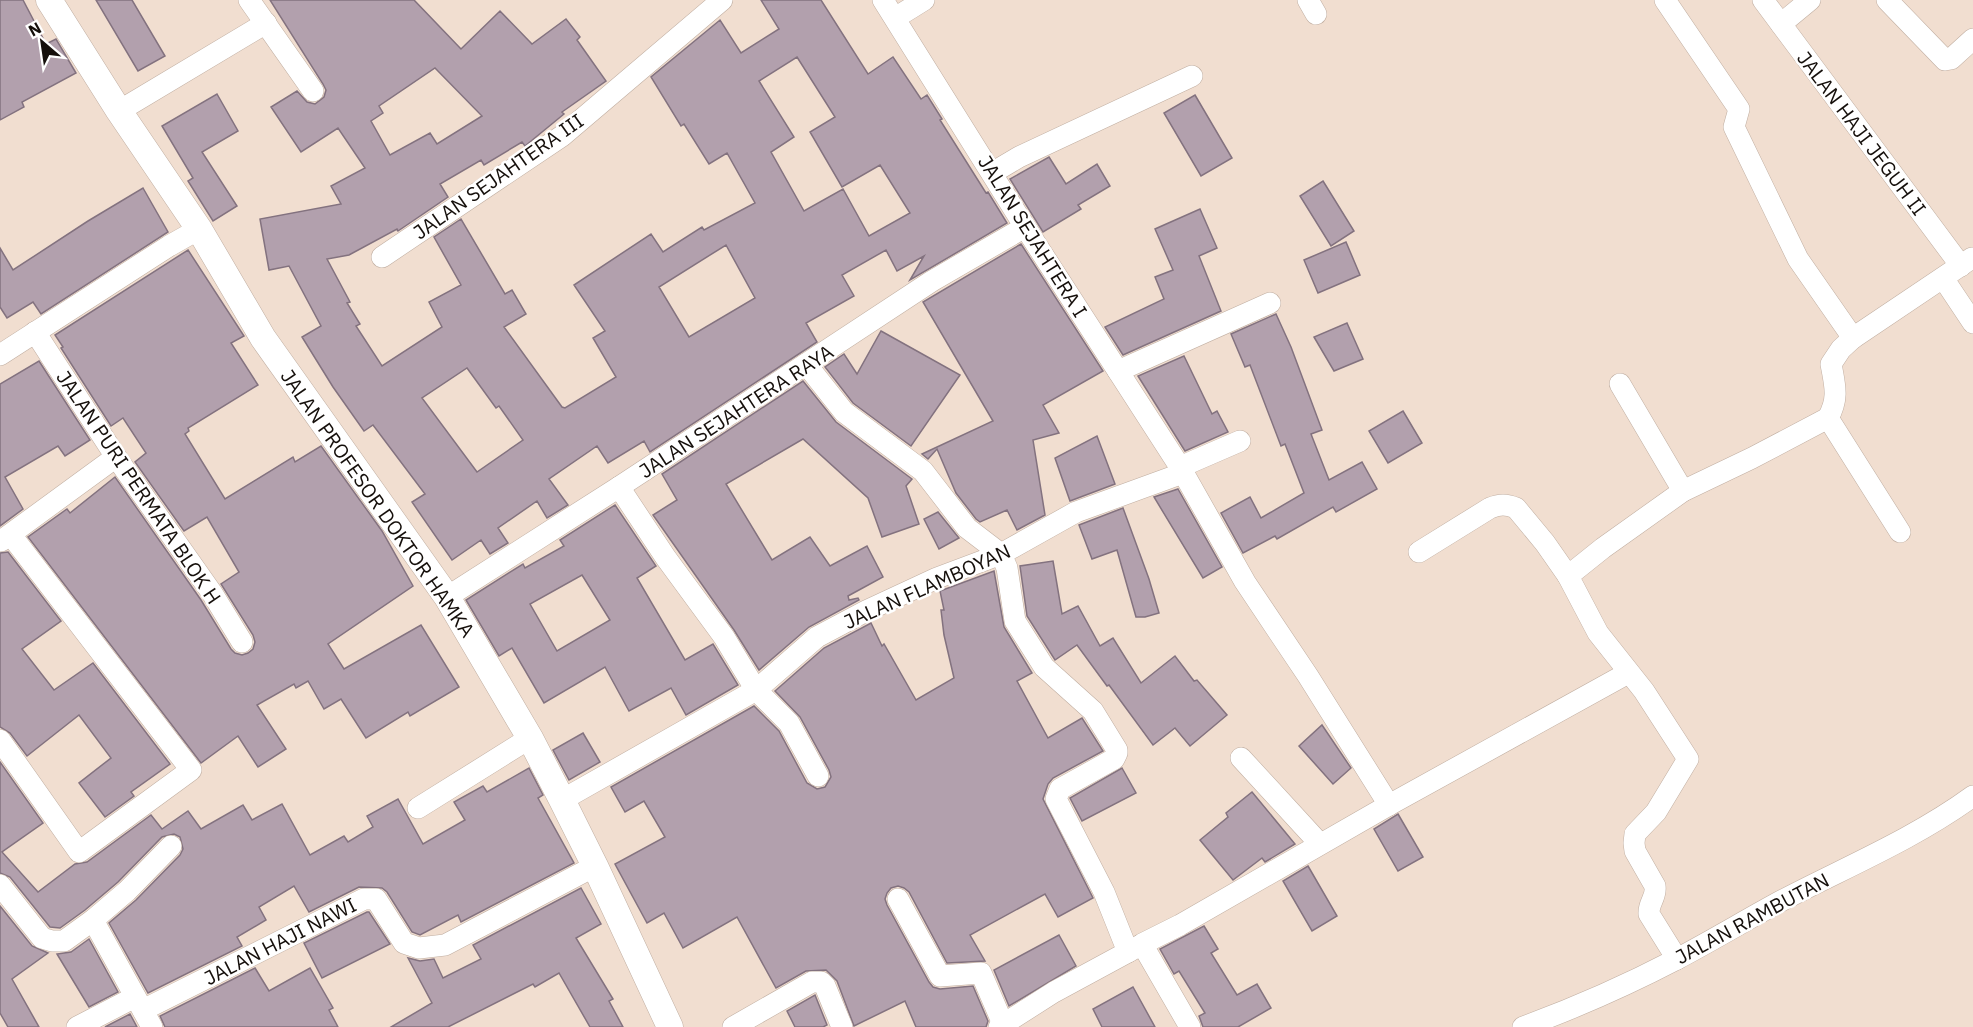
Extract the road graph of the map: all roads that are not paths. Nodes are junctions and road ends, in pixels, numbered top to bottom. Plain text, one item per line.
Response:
1 (49, 0) edge
2 (249, 0) edge
3 (722, 0) edge
4 (883, 0) edge
5 (924, 0) edge
6 (1665, 0) edge
7 (1763, 0) edge
8 (1810, 0) edge
9 (1887, 0) edge
10 (895, 18) junction
11 (266, 23) junction
12 (1781, 24) junction
13 (1973, 39) edge
14 (1192, 76) dead end
15 (313, 91) dead end
16 (119, 111) junction
17 (992, 173) junction
18 (1025, 227) junction
19 (199, 229) junction
20 (382, 257) dead end
21 (1967, 262) edge
22 (1943, 278) junction
23 (1270, 303) dead end
24 (1973, 323) edge
25 (35, 332) junction
26 (1853, 338) junction
27 (0, 355) edge
28 (806, 364) junction
29 (1118, 371) junction
30 (1620, 384) dead end
31 (1828, 418) junction
32 (1240, 441) dead end
33 (117, 457) junction
34 (1181, 470) junction
35 (620, 487) junction
36 (1683, 491) junction
37 (1900, 532) dead end
38 (5, 538) edge
39 (1419, 552) dead end
40 (1001, 554) junction
41 (1568, 576) junction
42 (447, 597) junction
43 (242, 642) dead end
44 (1628, 673) junction
45 (756, 690) junction
46 (530, 738) junction
47 (0, 741) edge
48 (1241, 758) dead end
49 (818, 776) dead end
50 (1973, 796) edge
51 (562, 800) junction
52 (1389, 805) junction
53 (418, 808) dead end
54 (1320, 844) junction
55 (171, 846) dead end
56 (595, 866) junction
57 (0, 885) edge
58 (898, 899) dead end
59 (93, 920) junction
60 (1135, 948) junction
61 (1677, 959) junction
62 (143, 1011) edge
63 (1557, 1021) edge
64 (1001, 1026) edge
65 (77, 1027) edge
66 (670, 1027) edge
67 (733, 1027) edge
68 (842, 1027) edge
69 (1190, 1027) edge
70 (1523, 1027) edge

1 - 16 street, JALAN PROFESOR DOKTOR HAMKA
2 - 11 street
3 - 20 street, JALAN SEJAHTERA III
4 - 10 street, JALAN SEJAHTERA I
5 - 10 street
6 - 26 street
7 - 12 street, JALAN HAJI JEGUH II
8 - 12 street
9 - 13 street
10 - 17 street, JALAN SEJAHTERA I
11 - 15 street
11 - 16 street
12 - 21 street, JALAN HAJI JEGUH II
14 - 17 street
16 - 19 street, JALAN PROFESOR DOKTOR HAMKA
17 - 18 street, JALAN SEJAHTERA I
18 - 28 street, JALAN SEJAHTERA RAYA
18 - 29 street, JALAN SEJAHTERA I
19 - 25 street
19 - 42 street, JALAN PROFESOR DOKTOR HAMKA
21 - 22 street
22 - 24 street
22 - 26 street
23 - 29 street
25 - 27 street
25 - 33 street, JALAN PURI PERMATA BLOK H
26 - 31 street
28 - 35 street, JALAN SEJAHTERA RAYA
28 - 40 street
29 - 34 street, JALAN SEJAHTERA I
30 - 36 street
31 - 36 street
31 - 37 street
32 - 34 street, JALAN FLAMBOYAN
33 - 38 street
33 - 43 street, JALAN PURI PERMATA BLOK H
34 - 40 street, JALAN FLAMBOYAN
34 - 52 street, JALAN SEJAHTERA I
35 - 42 street, JALAN SEJAHTERA RAYA
35 - 45 street
36 - 41 street
38 - 47 street
39 - 41 street
40 - 45 street, JALAN FLAMBOYAN
40 - 60 street
41 - 44 street
42 - 46 street, JALAN PROFESOR DOKTOR HAMKA
44 - 52 street
44 - 61 street
45 - 49 street
45 - 51 street, JALAN FLAMBOYAN
46 - 51 street, JALAN PROFESOR DOKTOR HAMKA
46 - 53 street
48 - 54 street
50 - 61 street, JALAN RAMBUTAN
51 - 56 street, JALAN PROFESOR DOKTOR HAMKA
52 - 54 street
54 - 60 street
55 - 59 street
56 - 62 street, JALAN HAJI NAWI
56 - 66 street, JALAN PROFESOR DOKTOR HAMKA
57 - 59 street
58 - 64 street
59 - 62 street
60 - 64 street
60 - 69 street
61 - 63 street, JALAN RAMBUTAN
62 - 65 street
63 - 70 street, JALAN RAMBUTAN
67 - 68 street

